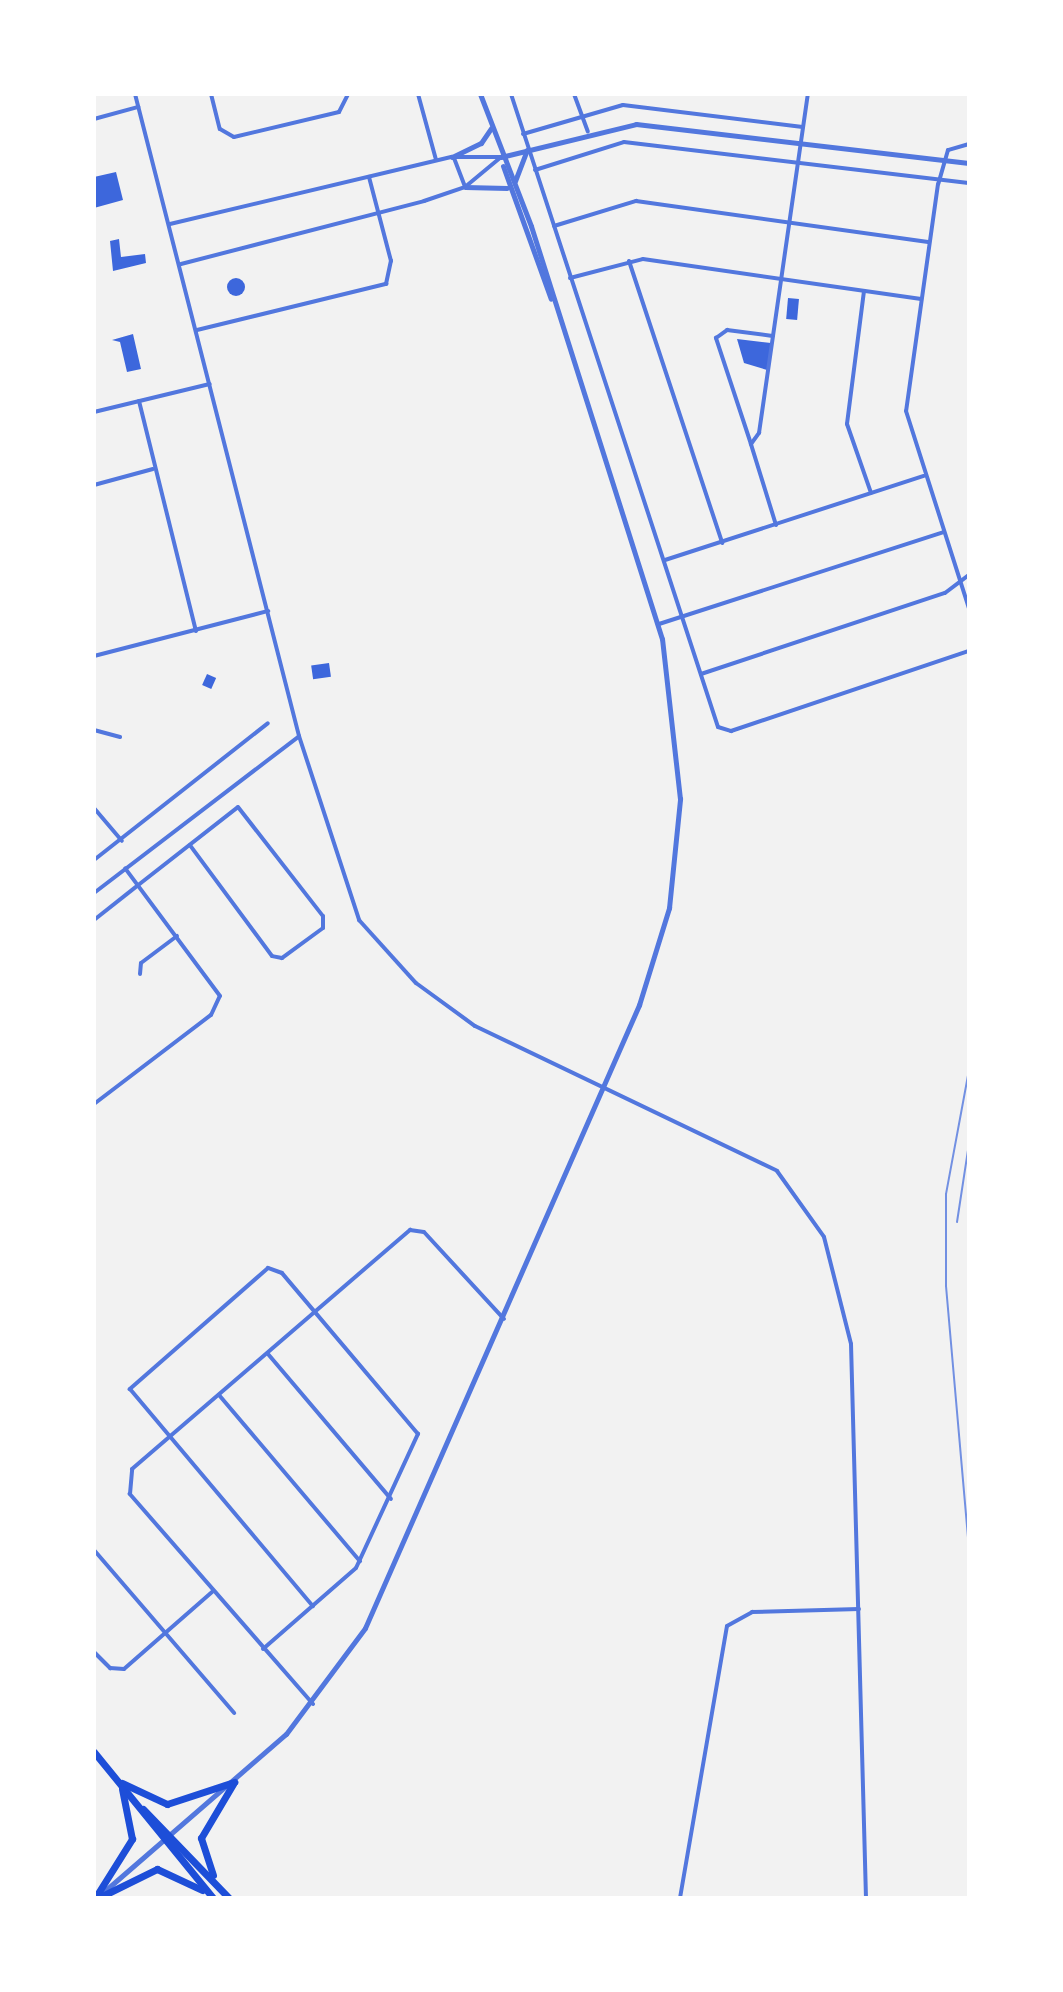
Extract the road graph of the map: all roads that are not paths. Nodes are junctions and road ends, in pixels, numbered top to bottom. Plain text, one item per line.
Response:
1 (135, 94) edge
2 (211, 94) edge
3 (348, 94) edge
4 (418, 94) edge
5 (480, 94) edge
6 (511, 94) edge
7 (574, 94) edge
8 (808, 94) edge
9 (138, 107) junction
10 (581, 115) junction
11 (94, 119) edge
12 (803, 127) junction
13 (491, 128) junction
14 (588, 132) junction
15 (523, 134) junction
16 (969, 144) edge
17 (800, 146) junction
18 (528, 149) junction
19 (452, 157) junction
20 (501, 157) junction
21 (436, 160) junction
22 (969, 163) edge
23 (797, 165) junction
24 (944, 165) junction
25 (534, 170) junction
26 (369, 177) junction
27 (969, 183) edge
28 (938, 184) junction
29 (465, 187) junction
30 (516, 187) junction
31 (507, 188) junction
32 (379, 214) junction
33 (789, 221) junction
34 (170, 224) junction
35 (554, 226) junction
36 (929, 242) junction
37 (629, 261) junction
38 (180, 264) junction
39 (570, 278) junction
40 (781, 280) junction
41 (864, 291) junction
42 (921, 299) junction
43 (558, 313) junction
44 (197, 330) junction
45 (773, 336) junction
46 (969, 377) edge
47 (210, 384) junction
48 (139, 401) junction
49 (94, 412) edge
50 (969, 429) edge
51 (751, 444) junction
52 (153, 469) junction
53 (924, 476) junction
54 (94, 485) edge
55 (871, 493) junction
56 (776, 525) junction
57 (944, 532) junction
58 (722, 543) junction
59 (665, 560) junction
60 (969, 575) edge
61 (961, 583) junction
62 (969, 609) edge
63 (268, 611) junction
64 (682, 616) junction
65 (659, 624) junction
66 (196, 631) junction
67 (969, 651) edge
68 (94, 656) edge
69 (701, 674) junction
70 (268, 723) dead end
71 (94, 730) edge
72 (299, 736) junction
73 (120, 737) dead end
74 (94, 808) edge
75 (122, 841) junction
76 (190, 845) junction
77 (94, 860) edge
78 (125, 868) junction
79 (137, 886) junction
80 (94, 893) edge
81 (94, 920) edge
82 (177, 936) junction
83 (140, 974) dead end
84 (602, 1086) junction
85 (94, 1104) edge
86 (315, 1313) junction
87 (504, 1319) junction
88 (268, 1354) junction
89 (219, 1395) junction
90 (169, 1436) junction
91 (391, 1499) junction
92 (94, 1550) edge
93 (360, 1561) junction
94 (212, 1592) junction
95 (313, 1606) junction
96 (859, 1609) junction
97 (166, 1633) junction
98 (263, 1649) junction
99 (94, 1652) edge
100 (313, 1704) junction
101 (234, 1713) dead end
102 (94, 1752) edge
103 (120, 1782) junction
104 (234, 1782) junction
105 (141, 1808) junction
106 (170, 1831) junction
107 (162, 1838) junction
108 (216, 1882) junction
109 (212, 1897) edge
110 (96, 1898) edge
111 (229, 1898) edge
112 (680, 1898) edge
113 (866, 1898) edge

1 - 9 street
2 - 3 street
4 - 21 street
5 - 13 street
6 - 15 street
7 - 10 street
8 - 12 street
9 - 11 street
9 - 34 street
10 - 12 street
10 - 14 street
10 - 15 street
12 - 17 street
13 - 19 street
13 - 20 street
14 - 17 street
14 - 18 street
15 - 18 street
16 - 24 street
17 - 23 street
17 - 24 street
18 - 20 street
18 - 25 street
18 - 30 street
19 - 20 street
19 - 21 street
19 - 29 street
20 - 29 street
20 - 30 street
20 - 31 street
21 - 26 street
22 - 24 street
23 - 25 street
23 - 28 street
23 - 33 street
24 - 28 street
25 - 35 street
26 - 32 street
26 - 34 street
27 - 28 street
28 - 36 street
29 - 31 street
29 - 32 street
30 - 43 street
31 - 43 street
32 - 38 street
32 - 44 street
33 - 35 street
33 - 36 street
33 - 40 street
34 - 38 street
35 - 39 street
36 - 42 street
37 - 39 street
37 - 40 street
37 - 58 street
38 - 44 street
39 - 59 street
40 - 41 street
40 - 45 street
41 - 42 street
41 - 55 street
42 - 53 street
43 - 65 street
44 - 47 street
45 - 51 street
45 - 51 street
46 - 50 street
47 - 48 street
47 - 63 street
48 - 49 street
48 - 52 street
51 - 56 street
52 - 54 street
52 - 66 street
53 - 55 street
53 - 57 street
55 - 56 street
56 - 58 street
57 - 61 street
57 - 64 street
58 - 59 street
59 - 64 street
60 - 61 street
61 - 62 street
61 - 69 street
63 - 66 street
63 - 72 street
64 - 65 street
64 - 69 street
65 - 84 street
66 - 68 street
67 - 69 street
70 - 75 street
71 - 73 street
72 - 78 street
72 - 84 street
74 - 75 street
75 - 77 street
76 - 76 street
76 - 79 street
78 - 79 street
78 - 80 street
79 - 81 street
79 - 82 street
82 - 83 street
82 - 85 street
84 - 87 street
84 - 96 street
86 - 87 street
86 - 88 street
86 - 90 street
86 - 91 street
87 - 100 street
88 - 89 street
88 - 91 street
89 - 90 street
89 - 93 street
90 - 94 street
90 - 95 street
91 - 93 street
92 - 97 street
93 - 95 street
94 - 97 street
94 - 98 street
95 - 98 street
96 - 112 street
96 - 113 street
97 - 99 street
97 - 101 street
98 - 100 street
100 - 104 street
102 - 103 main road
103 - 104 main road
103 - 105 main road
103 - 110 main road
104 - 106 street
104 - 108 main road
105 - 106 main road
105 - 107 main road
106 - 107 street
106 - 108 main road
107 - 109 main road
107 - 110 street
108 - 111 main road
109 - 110 main road

